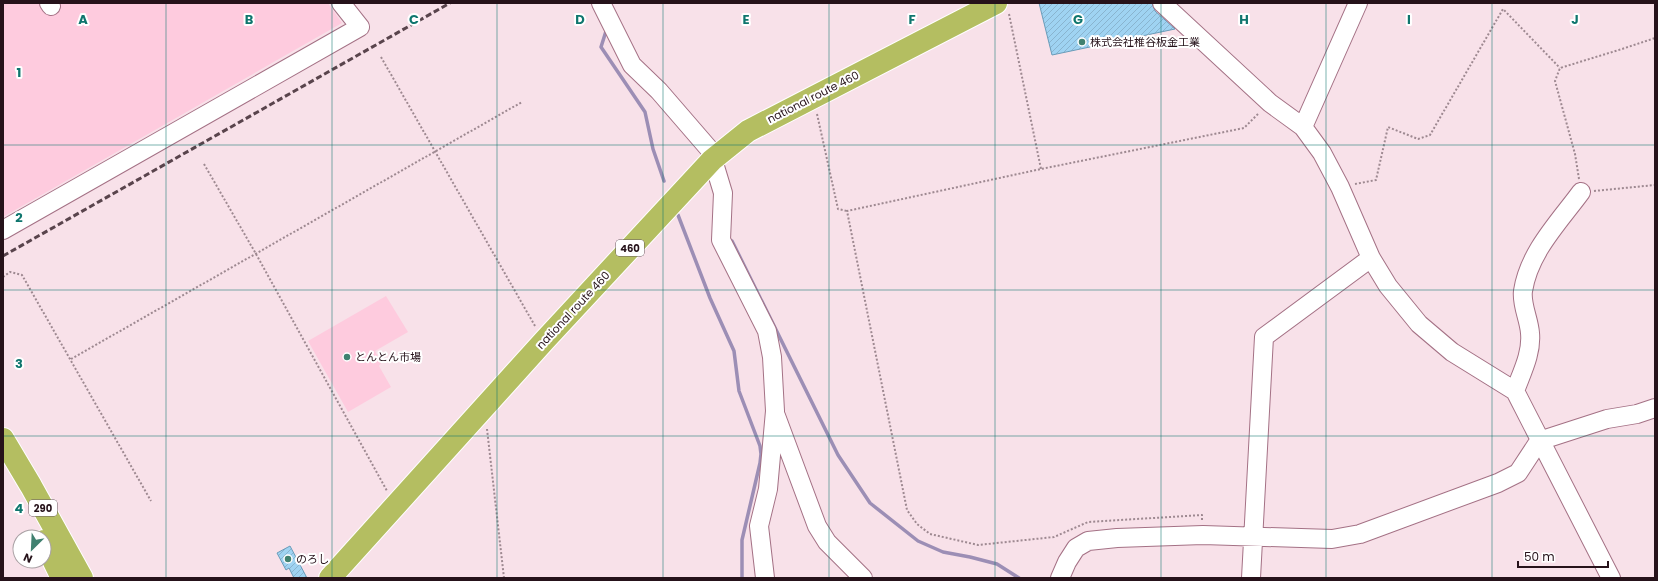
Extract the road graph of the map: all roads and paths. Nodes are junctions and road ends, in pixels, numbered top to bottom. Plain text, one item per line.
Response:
1 (341, 3) edge
2 (601, 3) edge
3 (1162, 3) edge
4 (1358, 3) edge
5 (1002, 7) edge
6 (1655, 38) edge
7 (381, 57) dead end
8 (1560, 68) junction
9 (813, 97) junction
10 (522, 102) dead end
11 (1270, 103) junction
12 (1303, 127) junction
13 (435, 152) junction
14 (712, 160) junction
15 (204, 164) dead end
16 (1041, 169) junction
17 (1655, 185) edge
18 (1340, 187) junction
19 (1581, 192) junction
20 (847, 211) junction
21 (3, 230) edge
22 (256, 254) junction
23 (1371, 258) junction
24 (3, 277) edge
25 (544, 341) junction
26 (71, 359) junction
27 (1515, 391) junction
28 (485, 406) junction
29 (1655, 408) edge
30 (775, 411) junction
31 (3, 439) edge
32 (1539, 441) junction
33 (3, 455) edge
34 (151, 501) dead end
35 (395, 505) junction
36 (38, 529) edge
37 (1203, 535) junction
38 (1254, 537) junction
39 (52, 558) edge
40 (62, 578) edge
41 (82, 578) edge
42 (330, 578) edge
43 (504, 578) edge
44 (766, 578) edge
45 (863, 578) edge
46 (1060, 578) edge
47 (1251, 578) edge
48 (1611, 578) edge

1 - 21 street
2 - 14 street
3 - 11 street
4 - 12 street
5 - 9 highway, national route 460 / 460
5 - 16 path
6 - 8 path
7 - 13 path
8 - 18 path
8 - 19 path
9 - 14 highway, national route 460 / 460
9 - 20 path
10 - 13 path
11 - 12 street
11 - 16 path
12 - 18 street
13 - 22 path
13 - 25 path
14 - 25 highway, national route 460 / 460
14 - 30 street
15 - 22 path
16 - 20 path
17 - 19 path
18 - 23 street
19 - 27 street
20 - 37 path
22 - 26 path
22 - 35 path
23 - 27 street
23 - 38 street
24 - 26 path
25 - 28 highway, national route 460 / 460
26 - 34 path
27 - 32 street
28 - 35 highway, national route 460 / 460
28 - 43 path
29 - 32 street
30 - 44 street
30 - 45 street
31 - 41 highway, 290
32 - 38 street
32 - 48 street
33 - 36 highway, 290
35 - 42 highway, national route 460 / 460
37 - 38 street
37 - 46 street
38 - 47 street
39 - 40 highway

